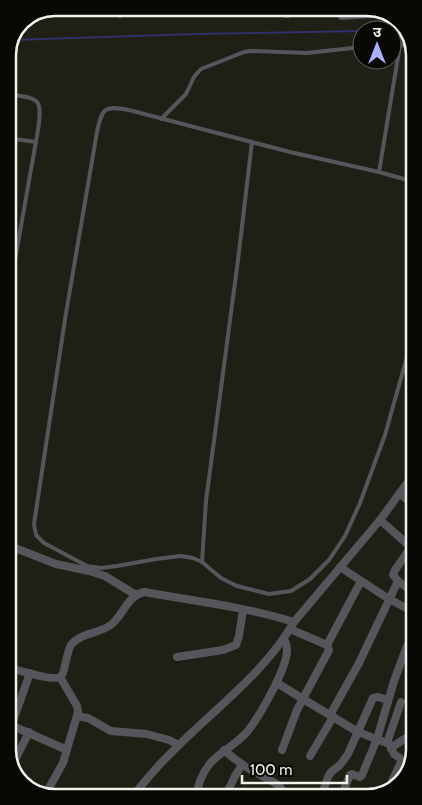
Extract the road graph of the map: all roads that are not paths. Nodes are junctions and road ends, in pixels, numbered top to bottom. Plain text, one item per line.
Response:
1 (352, 48) edge
2 (396, 70) edge
3 (16, 95) edge
4 (161, 119) junction
5 (16, 139) edge
6 (36, 142) junction
7 (252, 142) junction
8 (379, 172) junction
9 (406, 179) edge
10 (18, 242) joint
11 (16, 254) edge
12 (406, 360) edge
13 (406, 486) edge
14 (400, 494) junction
15 (406, 499) edge
16 (380, 520) junction
17 (406, 543) edge
18 (16, 548) edge
19 (406, 556) edge
20 (202, 562) junction
21 (340, 567) junction
22 (361, 581) junction
23 (398, 581) junction
24 (406, 587) edge
25 (136, 595) junction
26 (389, 599) junction
27 (406, 608) edge
28 (244, 610) junction
29 (292, 625) junction
30 (284, 640) junction
31 (327, 645) junction
32 (406, 649) edge
33 (177, 657) dead end
34 (16, 669) edge
35 (30, 673) junction
36 (60, 677) junction
37 (277, 683) junction
38 (302, 699) junction
39 (388, 700) junction
40 (401, 702) dead end
41 (16, 713) edge
42 (77, 716) junction
43 (331, 716) junction
44 (16, 727) edge
45 (29, 732) junction
46 (358, 732) junction
47 (406, 738) edge
48 (377, 739) junction
49 (179, 745) junction
50 (389, 746) junction
51 (67, 750) junction
52 (224, 750) junction
53 (282, 750) dead end
54 (17, 756) edge
55 (310, 756) dead end
56 (242, 766) junction
57 (395, 775) edge
58 (50, 788) edge
59 (138, 789) edge
60 (198, 789) edge
61 (229, 789) edge
62 (282, 789) edge
63 (324, 789) edge
64 (344, 789) edge

1 - 4 lane
2 - 8 lane
3 - 6 lane
4 - 7 lane
4 - 20 lane
5 - 6 lane
6 - 10 lane
7 - 8 lane
7 - 20 lane
8 - 9 lane
10 - 11 lane
12 - 20 lane
13 - 14 street
14 - 15 street
14 - 16 street
16 - 17 street
16 - 21 street
18 - 25 street
19 - 23 street
21 - 22 street
21 - 29 street
22 - 26 street
22 - 31 street
23 - 24 street
23 - 26 street
25 - 28 street
25 - 36 street
26 - 27 street
26 - 43 street
28 - 29 street
28 - 33 street
29 - 30 street
29 - 31 street
30 - 37 street
30 - 49 street
31 - 38 street
32 - 39 street
34 - 35 street
35 - 36 street
35 - 41 street
36 - 42 street
37 - 38 street
37 - 52 street
38 - 43 street
38 - 53 street
39 - 46 street
39 - 48 street
40 - 50 street
42 - 49 street
42 - 51 street
43 - 46 street
43 - 55 street
44 - 45 street
45 - 51 street
45 - 54 street
46 - 48 street
46 - 63 street
47 - 50 street
48 - 50 street
48 - 64 street
49 - 59 street
50 - 57 street
51 - 58 street
52 - 56 street
52 - 60 street
56 - 61 street
56 - 62 street

